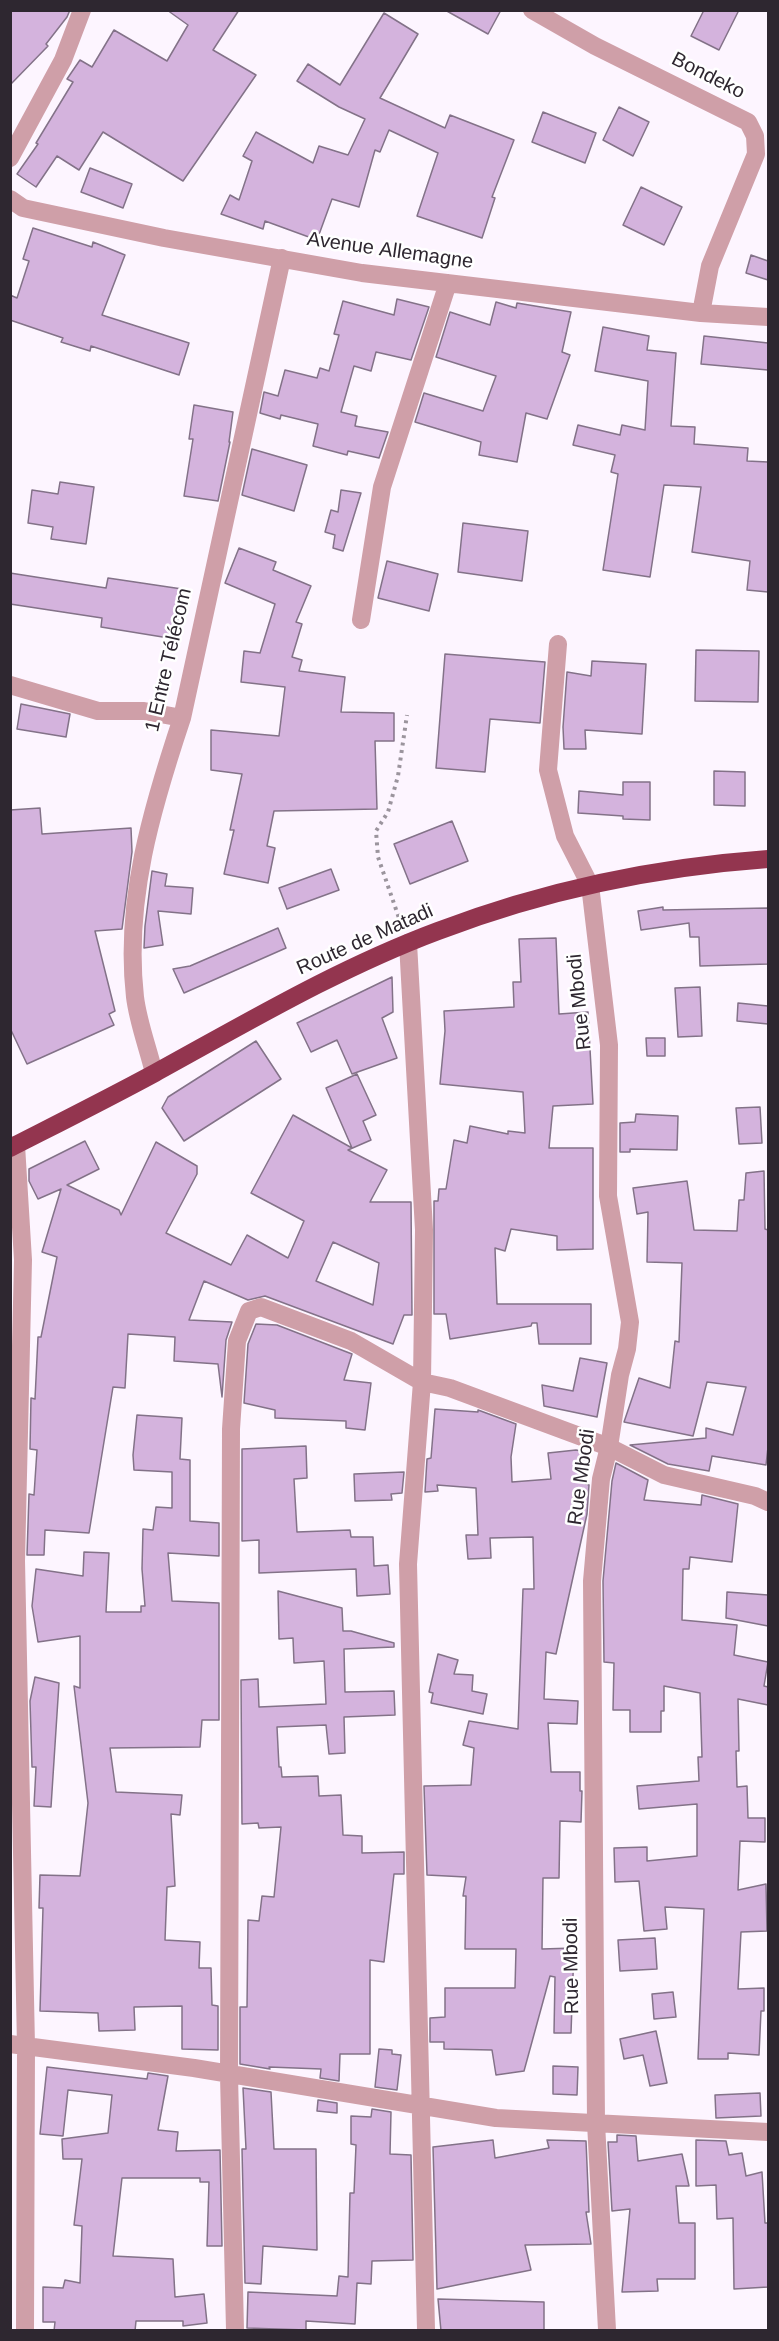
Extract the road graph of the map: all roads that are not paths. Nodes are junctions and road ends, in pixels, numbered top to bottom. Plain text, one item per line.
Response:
1 (82, 10) edge
2 (532, 10) edge
3 (10, 158) edge
4 (15, 205) edge
5 (282, 258) junction
6 (448, 283) junction
7 (701, 313) junction
8 (768, 317) edge
9 (361, 620) dead end
10 (558, 644) dead end
11 (10, 685) edge
12 (182, 718) junction
13 (768, 859) edge
14 (590, 885) junction
15 (408, 943) junction
16 (154, 1073) junction
17 (13, 1146) edge
18 (422, 1382) junction
19 (609, 1447) junction
20 (768, 1502) edge
21 (18, 2045) edge
22 (229, 2075) junction
23 (421, 2105) junction
24 (596, 2123) junction
25 (768, 2132) edge
26 (25, 2331) edge
27 (235, 2331) edge
28 (426, 2331) edge
29 (607, 2331) edge

1 - 3 street
2 - 7 street, Bondeko
4 - 5 street, Avenue Allemagne
5 - 6 street, Avenue Allemagne
5 - 12 street, 1 Entre Télécom
6 - 7 street, Avenue Allemagne
6 - 9 street
7 - 8 street, Avenue Allemagne
10 - 14 street, Rue Mbodi
11 - 12 street
12 - 16 street, 1 Entre Télécom
13 - 14 highway, Route de Matadi
14 - 15 highway, Route de Matadi
14 - 19 street, Rue Mbodi
15 - 16 highway, Route de Matadi
15 - 18 street
16 - 17 highway, Route de Matadi
17 - 21 street
18 - 19 street
18 - 22 street
18 - 23 street
19 - 20 street
19 - 24 street, Rue Mbodi
21 - 22 street
21 - 26 street
22 - 23 street
22 - 27 street
23 - 24 street
23 - 28 street
24 - 25 street
24 - 29 street, Rue Mbodi

